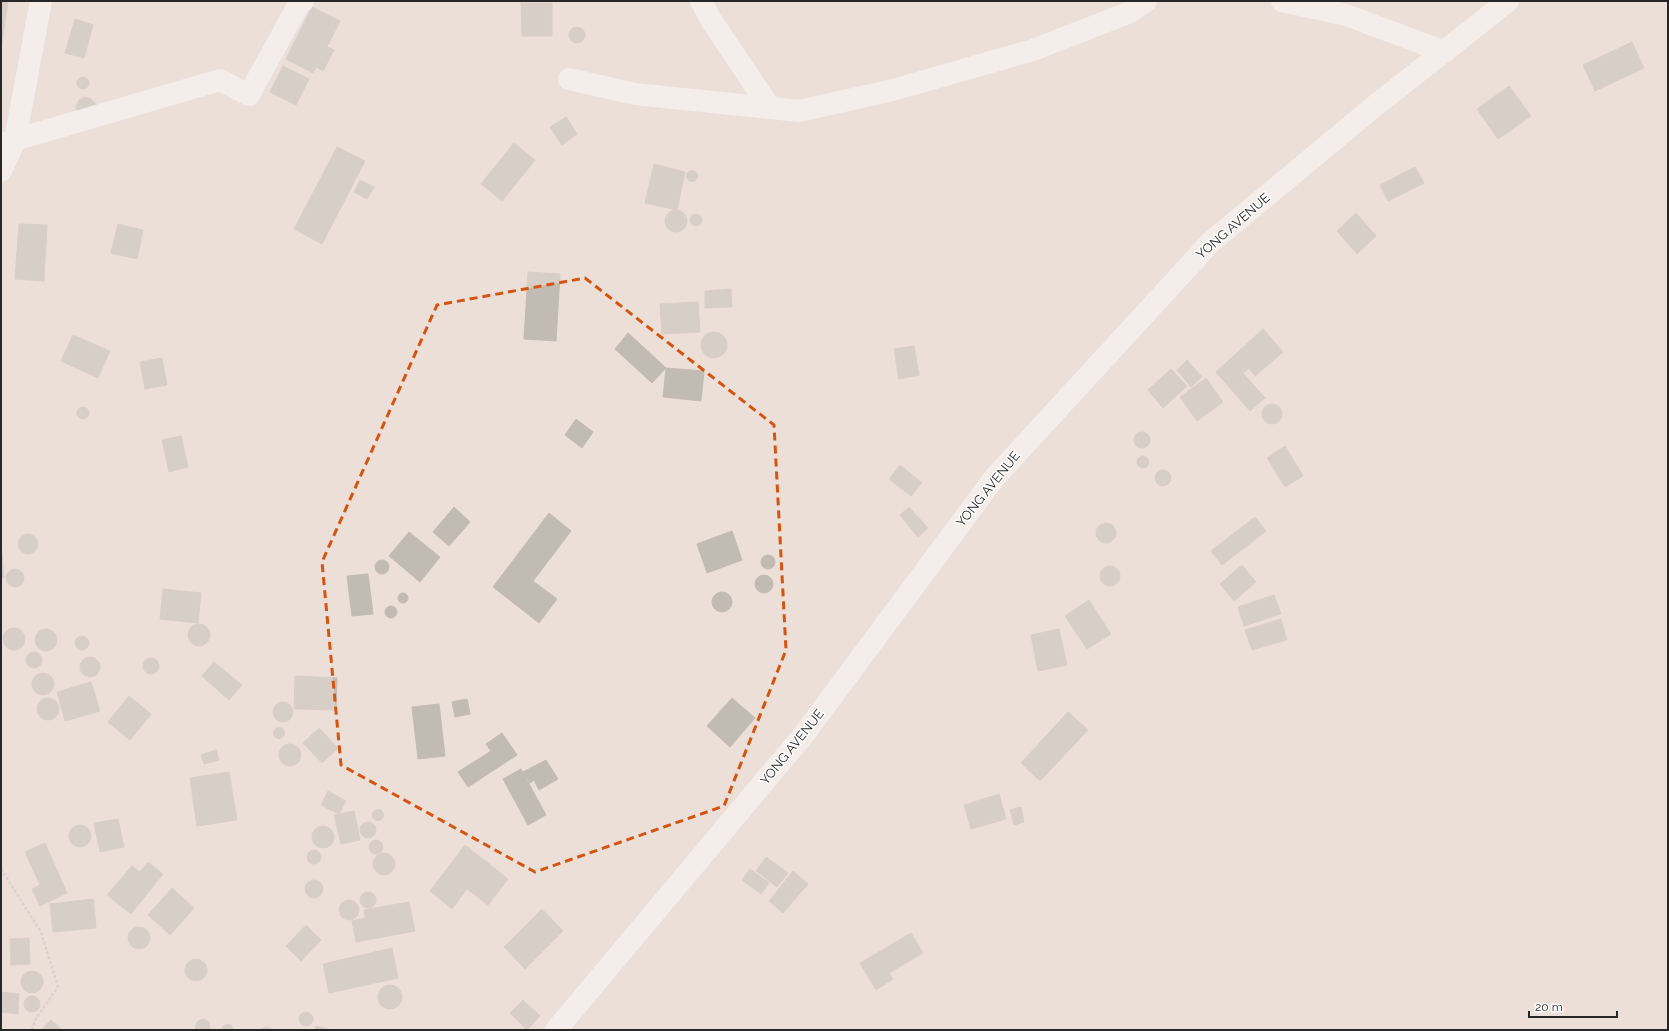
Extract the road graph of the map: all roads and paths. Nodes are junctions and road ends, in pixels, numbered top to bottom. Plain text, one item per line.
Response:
1 (41, 1) edge
2 (302, 1) edge
3 (702, 1) edge
4 (1146, 1) edge
5 (1282, 1) edge
6 (1508, 1) edge
7 (1445, 52) junction
8 (570, 79) dead end
9 (770, 108) junction
10 (8, 142) edge
11 (1, 171) edge
12 (1, 869) edge
13 (32, 1030) edge
14 (556, 1030) edge

1 - 10 street
2 - 10 street
3 - 9 street
4 - 9 street
5 - 7 street
6 - 7 street, YONG AVENUE
7 - 14 street, YONG AVENUE
8 - 9 street
10 - 11 street
12 - 13 path

